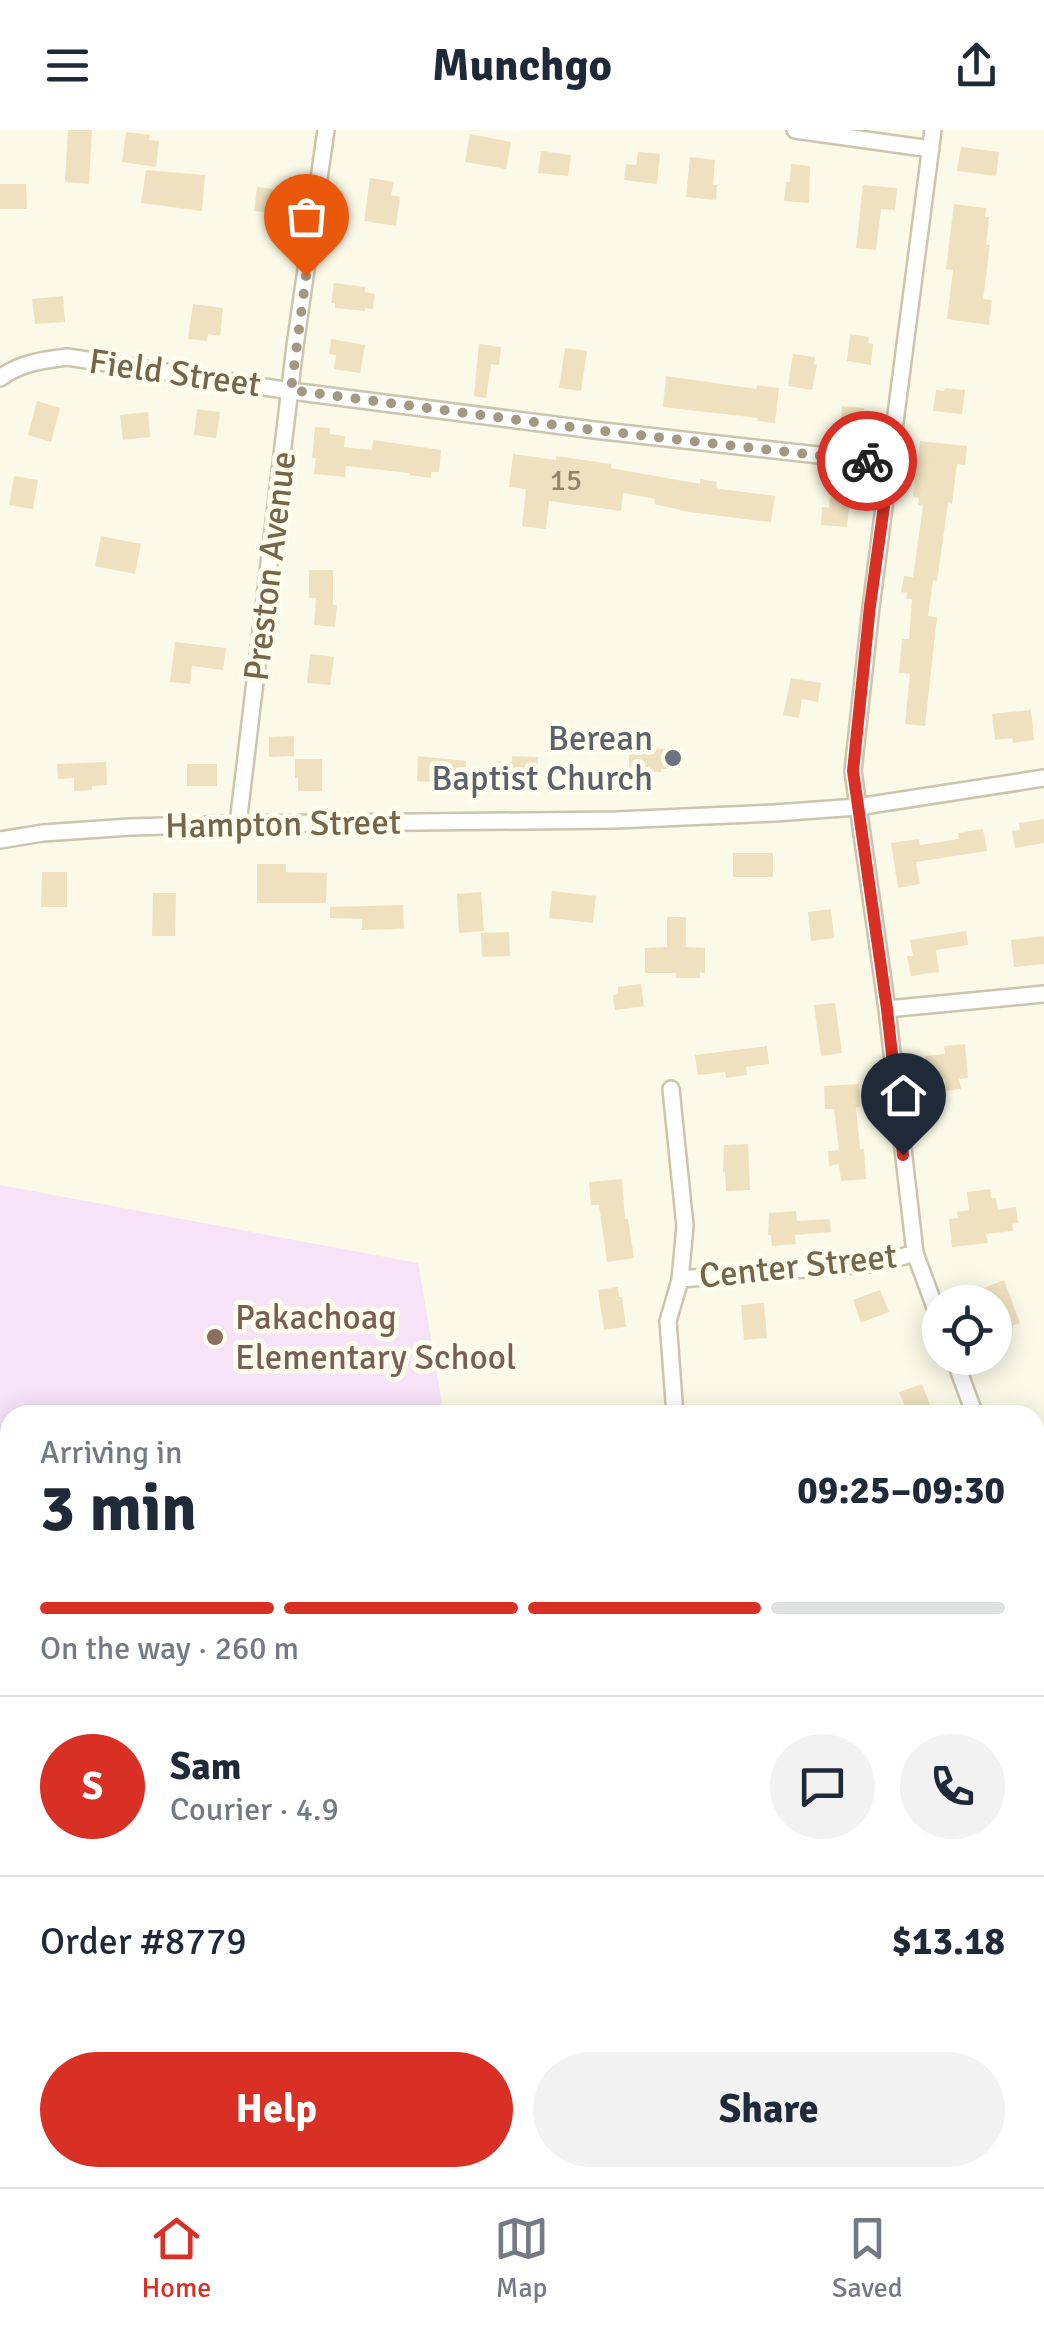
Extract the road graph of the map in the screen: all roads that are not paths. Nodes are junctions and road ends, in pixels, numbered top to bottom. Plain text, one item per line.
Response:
1 (326, 130) edge
2 (795, 130) edge
3 (933, 130) edge
4 (931, 150) junction
5 (0, 378) edge
6 (291, 390) junction
7 (890, 463) junction
8 (1044, 778) edge
9 (858, 808) junction
10 (238, 824) junction
11 (0, 840) edge
12 (1044, 994) edge
13 (887, 1009) junction
14 (670, 1089) dead end
15 (915, 1253) junction
16 (680, 1279) junction
17 (927, 1285) edge
18 (960, 1375) edge
19 (674, 1405) edge
20 (970, 1405) edge

1 - 6 street, Preston Avenue
2 - 4 street
3 - 4 street
4 - 7 street
5 - 6 street, Field Street
6 - 7 street, Field Street
6 - 10 street, Preston Avenue
7 - 9 street
8 - 9 street, Hampton Street
9 - 10 street, Hampton Street
9 - 13 street
10 - 11 street, Hampton Street
12 - 13 street
13 - 15 street
14 - 16 street
15 - 16 street, Center Street
15 - 17 street
16 - 19 street
18 - 20 street

